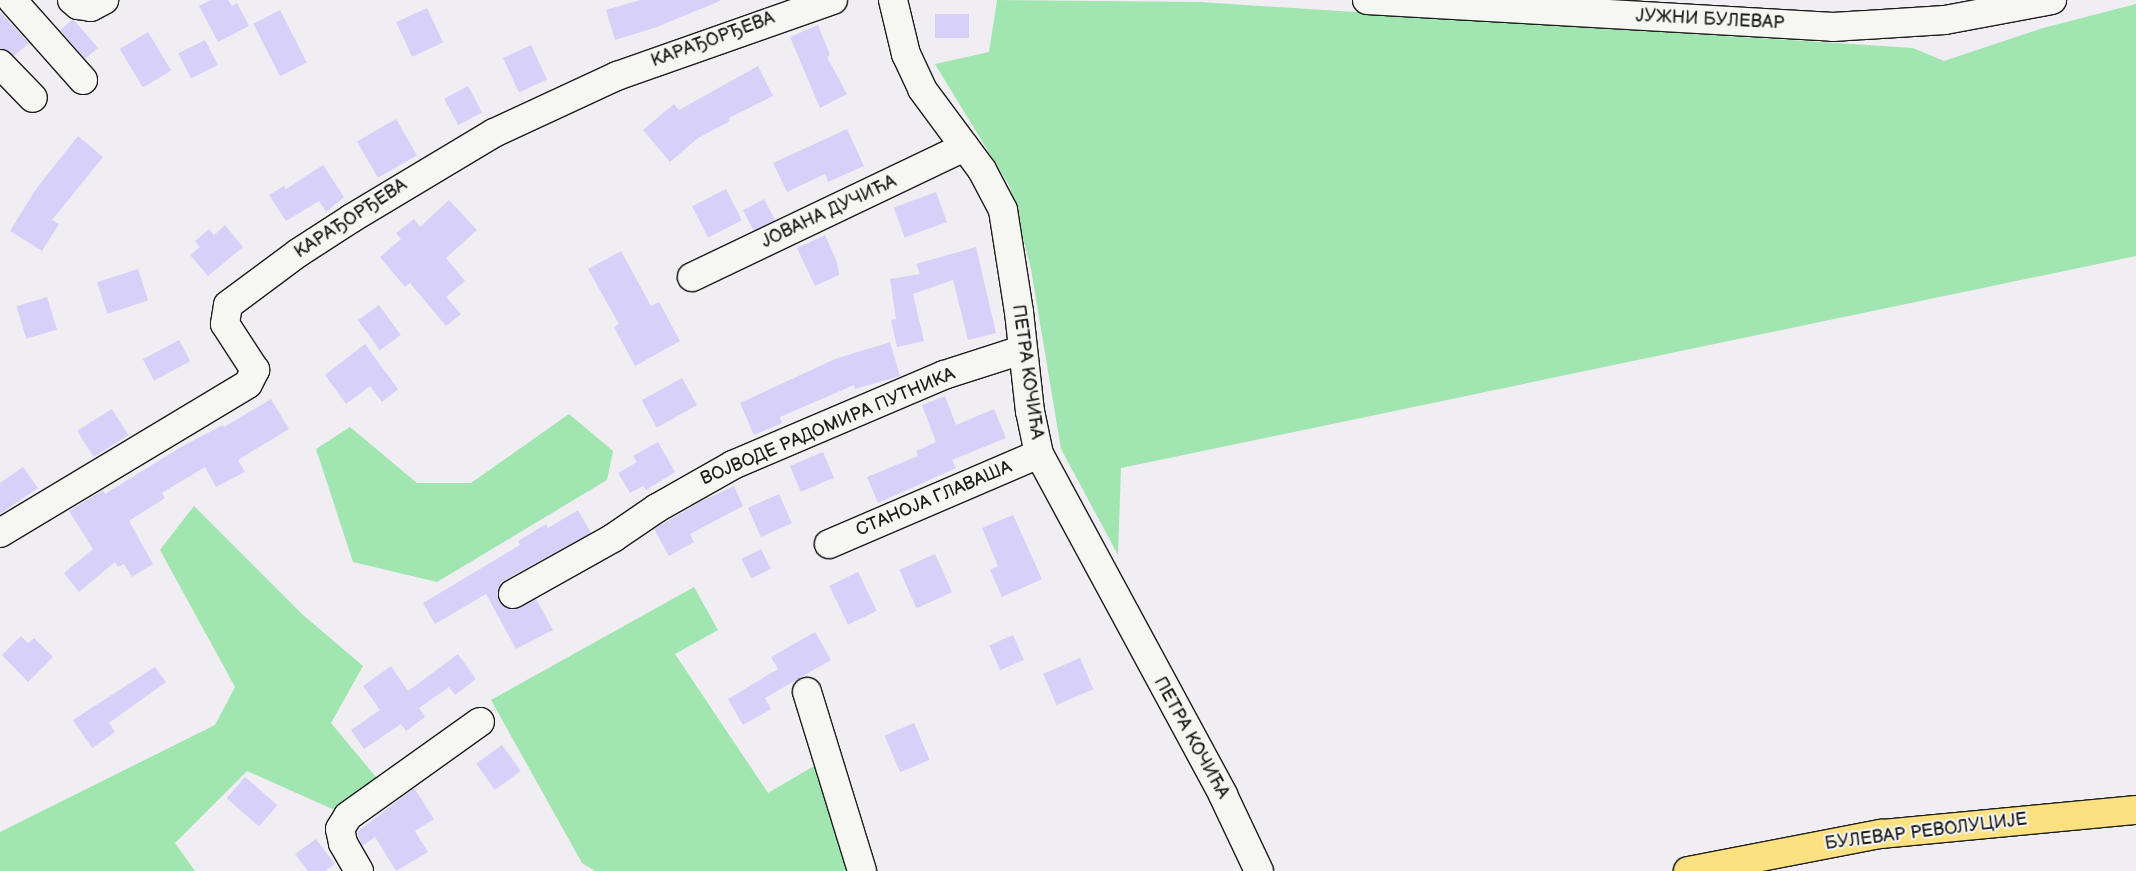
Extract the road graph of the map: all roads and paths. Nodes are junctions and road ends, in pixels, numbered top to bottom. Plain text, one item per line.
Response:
1 (12, 0) edge
2 (833, 0) edge
3 (892, 0) edge
4 (1367, 0) edge
5 (2052, 0) edge
6 (0, 64) edge
7 (84, 80) dead end
8 (33, 98) dead end
9 (965, 148) junction
10 (692, 277) dead end
11 (1022, 350) junction
12 (1039, 454) junction
13 (0, 533) edge
14 (829, 544) dead end
15 (513, 594) dead end
16 (807, 692) dead end
17 (480, 722) dead end
18 (2136, 810) edge
19 (359, 871) edge
20 (862, 871) edge
21 (1259, 871) edge
22 (1688, 871) edge

1 - 7 street
2 - 13 street, КАРАЂОРЂЕВА
3 - 9 street, ПЕТРА КОЧИЋА
4 - 5 street, ЈУЖНИ БУЛЕВАР
6 - 8 street
9 - 10 street, ЈОВАНА ДУЧИЋА
9 - 11 street, ПЕТРА КОЧИЋА
11 - 12 street, ПЕТРА КОЧИЋА
11 - 15 street, ВОЈВОДЕ РАДОМИРА ПУТНИКА
12 - 14 street, СТАНОЈА ГЛАВАША
12 - 21 street, ПЕТРА КОЧИЋА
16 - 20 street
17 - 19 street
18 - 22 main road, БУЛЕВАР РЕВОЛУЦИЈЕ

